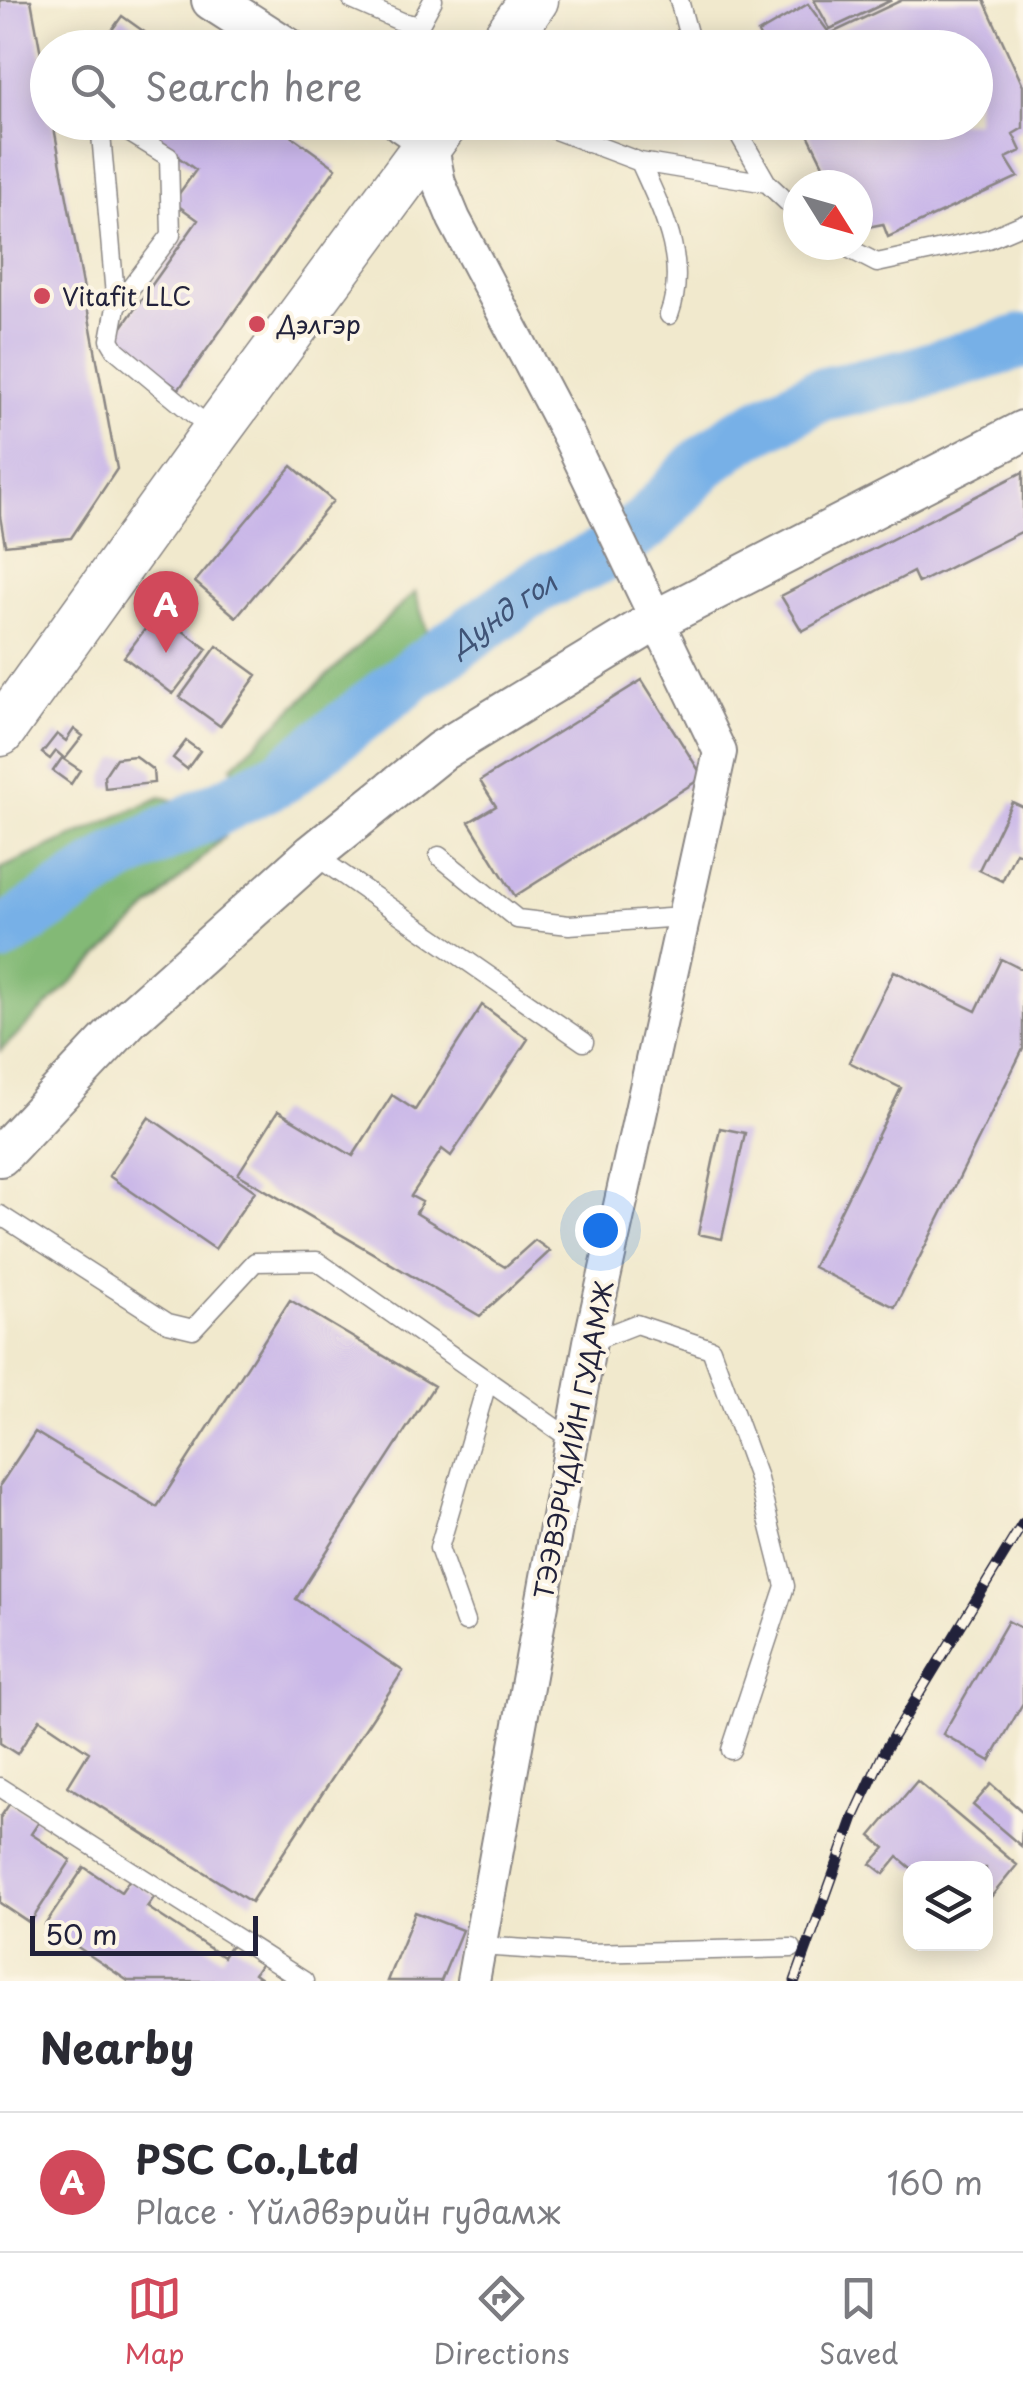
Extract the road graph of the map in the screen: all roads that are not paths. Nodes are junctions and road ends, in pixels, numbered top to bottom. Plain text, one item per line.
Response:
1 (352, 0) edge
2 (432, 0) edge
3 (534, 0) edge
4 (679, 0) edge
5 (232, 3) edge
6 (266, 30) edge
7 (513, 30) edge
8 (687, 30) edge
9 (102, 140) edge
10 (141, 140) edge
11 (418, 140) edge
12 (429, 140) edge
13 (582, 140) edge
14 (742, 140) edge
15 (640, 162) junction
16 (767, 183) junction
17 (783, 198) edge
18 (1023, 224) edge
19 (870, 260) edge
20 (116, 307) junction
21 (668, 315) dead end
22 (1023, 431) edge
23 (216, 432) junction
24 (652, 609) junction
25 (0, 732) edge
26 (313, 854) junction
27 (439, 856) dead end
28 (682, 917) junction
29 (584, 1042) dead end
30 (0, 1156) edge
31 (0, 1215) edge
32 (590, 1342) junction
33 (488, 1380) junction
34 (572, 1440) junction
35 (465, 1622) dead end
36 (731, 1750) dead end
37 (0, 1786) edge
38 (480, 1946) junction
39 (792, 1948) dead end
40 (304, 1981) edge
41 (474, 1981) edge

1 - 2 lane
3 - 7 main road
4 - 8 lane
5 - 6 street
9 - 20 lane
10 - 20 lane
11 - 23 main road
12 - 24 street, ТЭЭВЭРЧДИЙН ГУДАМЖ
13 - 15 lane
14 - 16 lane
15 - 16 lane
15 - 21 lane
16 - 17 lane
18 - 19 lane
20 - 23 lane
22 - 24 street
23 - 25 main road
24 - 26 street
24 - 28 street, ТЭЭВЭРЧДИЙН ГУДАМЖ
26 - 29 lane
26 - 30 street
27 - 28 lane
28 - 32 street, ТЭЭВЭРЧДИЙН ГУДАМЖ
31 - 33 lane
32 - 34 street, ТЭЭВЭРЧДИЙН ГУДАМЖ
32 - 36 lane
33 - 34 lane
33 - 35 lane
34 - 38 street, ТЭЭВЭРЧДИЙН ГУДАМЖ
37 - 40 lane
38 - 39 lane
38 - 41 street, ТЭЭВЭРЧДИЙН ГУДАМЖ

